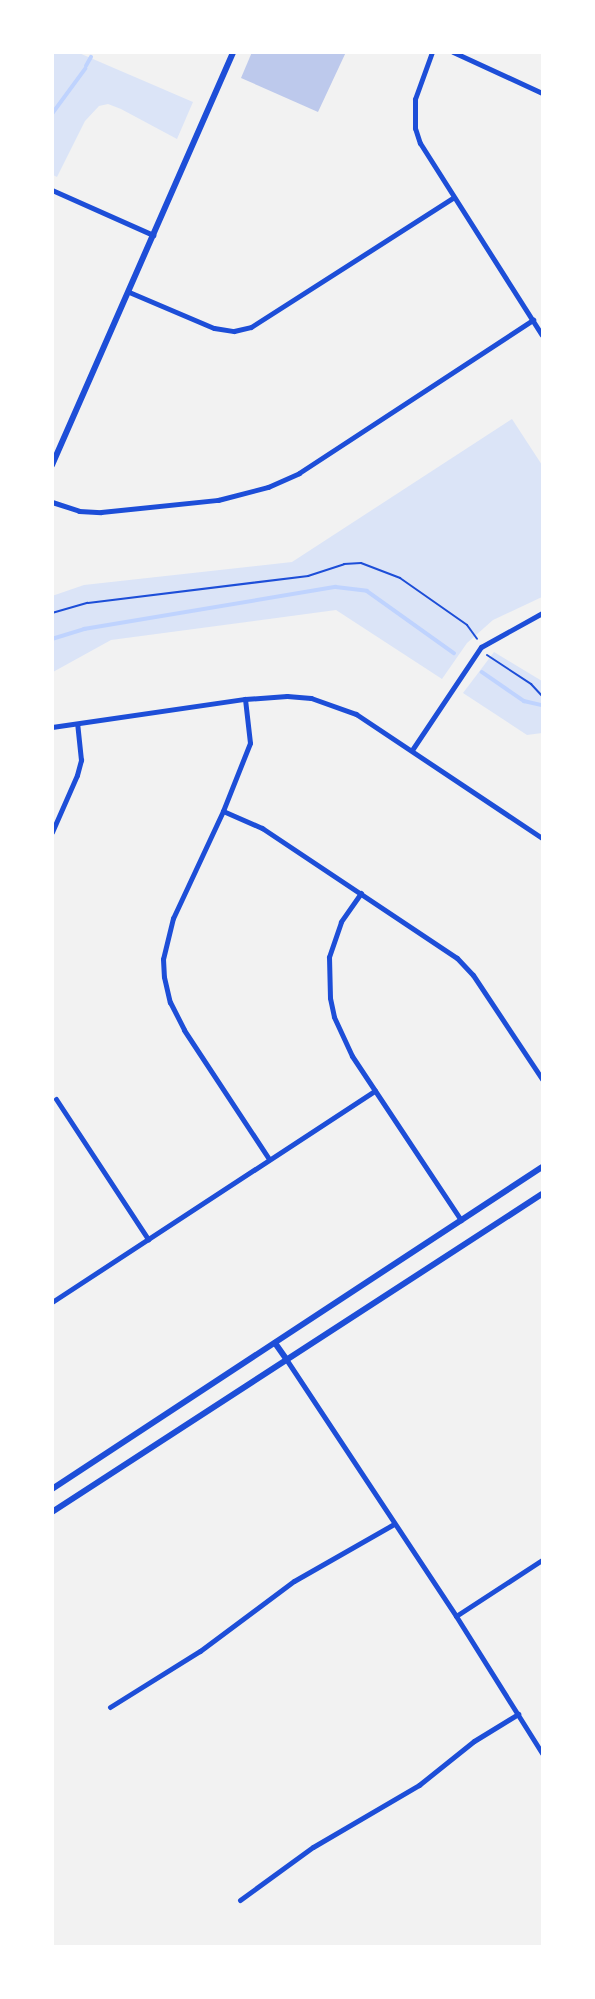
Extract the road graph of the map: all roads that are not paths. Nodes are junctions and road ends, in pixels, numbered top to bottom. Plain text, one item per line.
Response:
1 (233, 52) edge
2 (432, 52) edge
3 (453, 52) edge
4 (542, 93) edge
5 (52, 190) edge
6 (453, 198) junction
7 (153, 235) junction
8 (128, 292) junction
9 (533, 320) junction
10 (542, 335) edge
11 (52, 465) edge
12 (52, 502) edge
13 (542, 613) edge
14 (245, 699) junction
15 (77, 724) junction
16 (52, 727) edge
17 (412, 750) junction
18 (223, 811) junction
19 (52, 832) edge
20 (542, 838) edge
21 (361, 893) junction
22 (542, 1079) edge
23 (375, 1091) junction
24 (56, 1099) dead end
25 (269, 1159) junction
26 (542, 1167) edge
27 (542, 1194) edge
28 (461, 1220) junction
29 (148, 1239) junction
30 (52, 1302) edge
31 (275, 1343) junction
32 (286, 1359) junction
33 (52, 1489) edge
34 (52, 1512) edge
35 (394, 1524) junction
36 (542, 1560) edge
37 (456, 1616) junction
38 (110, 1707) dead end
39 (518, 1714) junction
40 (542, 1753) edge
41 (240, 1900) dead end

1 - 7 street
2 - 6 street
3 - 4 street
5 - 7 street
6 - 8 street
6 - 9 street
7 - 8 street
8 - 11 street
9 - 10 street
9 - 12 street
13 - 17 street
14 - 15 street
14 - 17 street
14 - 18 street
15 - 16 street
15 - 19 street
17 - 20 street
18 - 21 street
18 - 25 street
21 - 22 street
21 - 23 street
23 - 25 street
23 - 28 street
24 - 29 street
25 - 29 street
26 - 28 street
27 - 32 street
28 - 31 street
29 - 30 street
31 - 32 street
31 - 33 street
32 - 34 street
32 - 35 street
35 - 37 street
35 - 38 street
36 - 37 street
37 - 39 street
39 - 40 street
39 - 41 street

